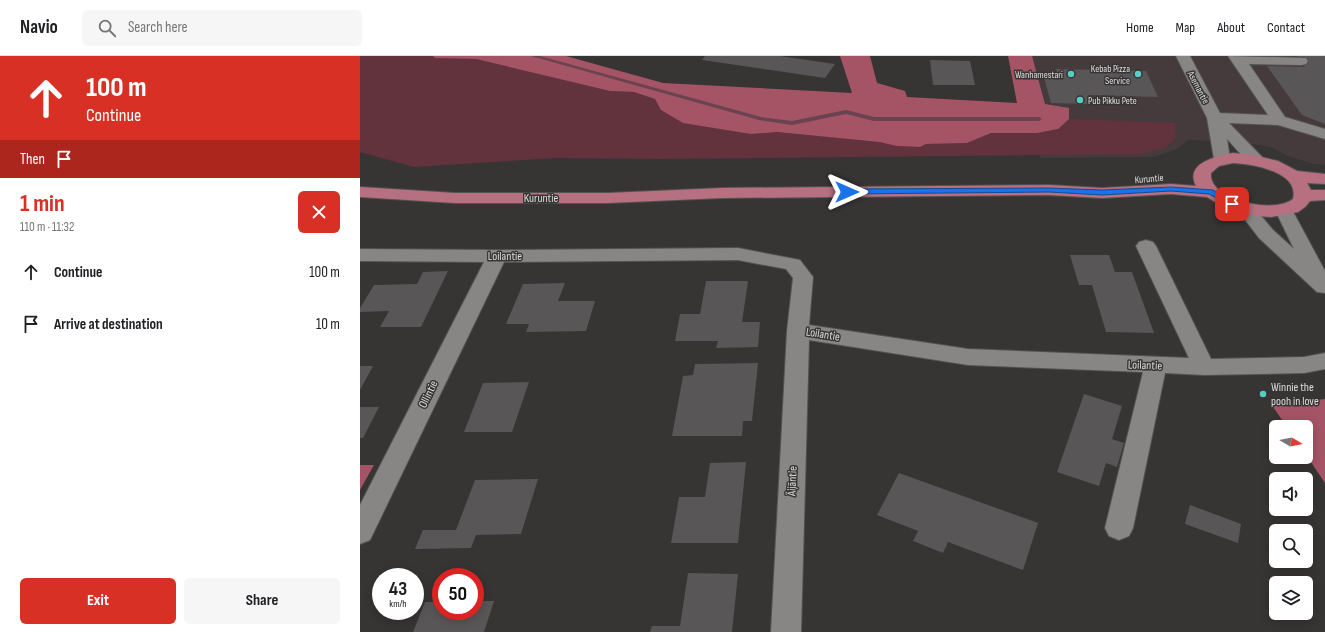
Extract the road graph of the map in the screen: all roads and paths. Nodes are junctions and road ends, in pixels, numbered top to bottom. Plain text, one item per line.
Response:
1 (1183, 56) edge
2 (1237, 58) edge
3 (1301, 61) dead end
4 (1215, 118) junction
5 (1279, 120) junction
6 (1325, 134) edge
7 (1222, 159) junction
8 (1258, 161) junction
9 (1202, 172) junction
10 (1292, 176) junction
11 (1325, 179) edge
12 (1049, 190) junction
13 (360, 192) edge
14 (1211, 192) junction
15 (1325, 195) edge
16 (1303, 196) junction
17 (1245, 208) junction
18 (1284, 210) junction
19 (1146, 246) dead end
20 (360, 255) edge
21 (497, 256) junction
22 (1324, 288) edge
23 (798, 331) junction
24 (1325, 361) edge
25 (1156, 365) junction
26 (1204, 367) junction
27 (1119, 528) dead end
28 (360, 532) edge
29 (786, 632) edge

1 - 4 street, Asemantie
2 - 3 street
2 - 5 street
4 - 5 street
4 - 7 street, Asemantie
4 - 8 street, Asemantie
5 - 6 street
7 - 8 main road
7 - 9 main road
8 - 10 main road
9 - 12 main road, Kuruntie
9 - 14 main road
10 - 11 main road
10 - 16 main road
12 - 13 main road, Kuruntie
12 - 14 main road, Kuruntie
14 - 17 main road
15 - 16 main road
16 - 18 main road
17 - 18 main road
17 - 22 street
18 - 22 street
19 - 26 street
20 - 21 street, Loilantie
21 - 23 street, Loilantie
21 - 28 street, Ollintie
23 - 25 street, Loilantie
23 - 29 street, Äijäntie
24 - 26 street, Loilantie
25 - 26 street, Loilantie
25 - 27 street

